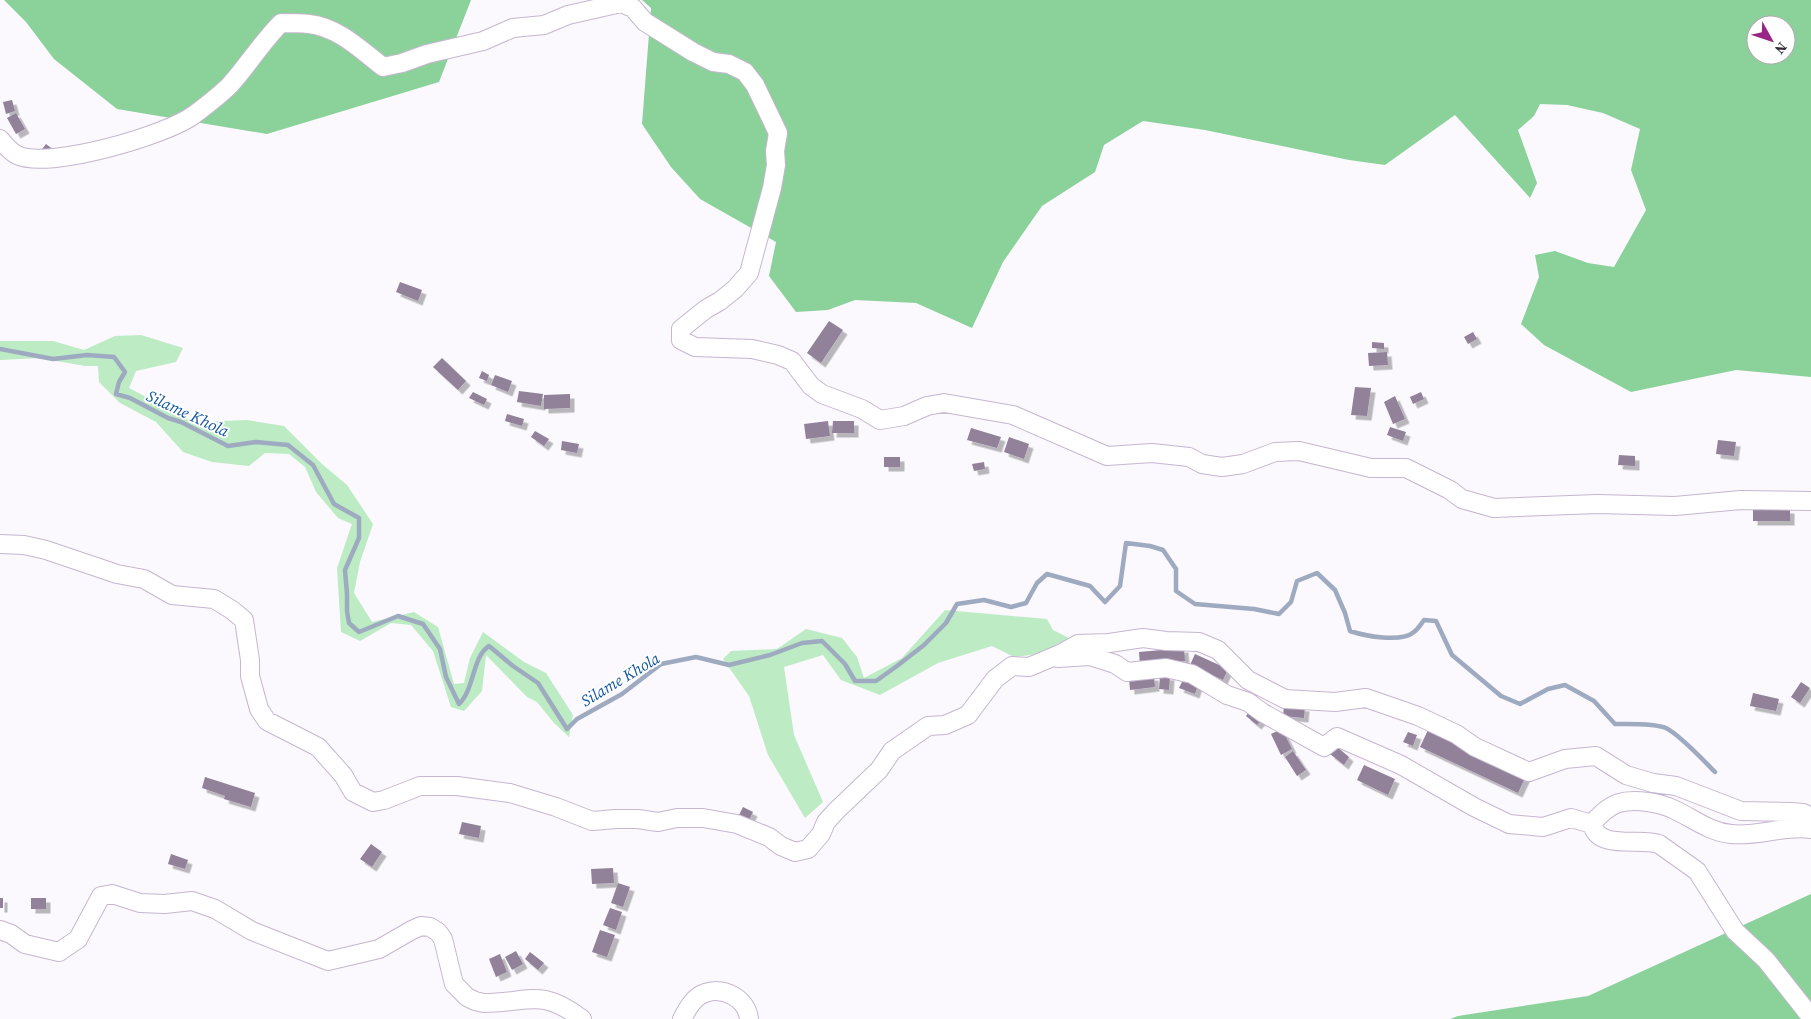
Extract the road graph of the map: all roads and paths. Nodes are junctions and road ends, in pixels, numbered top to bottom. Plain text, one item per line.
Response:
1 (0, 139) edge
2 (1811, 501) edge
3 (0, 544) edge
4 (1053, 657) junction
5 (1811, 817) edge
6 (1592, 824) junction
7 (1811, 829) edge
8 (0, 930) edge
9 (1811, 1017) edge
10 (582, 1019) edge
11 (682, 1019) edge
12 (749, 1019) edge

1 - 2 street
3 - 4 street
4 - 5 street
4 - 6 street
6 - 7 street
6 - 9 street
8 - 10 street
11 - 12 street

